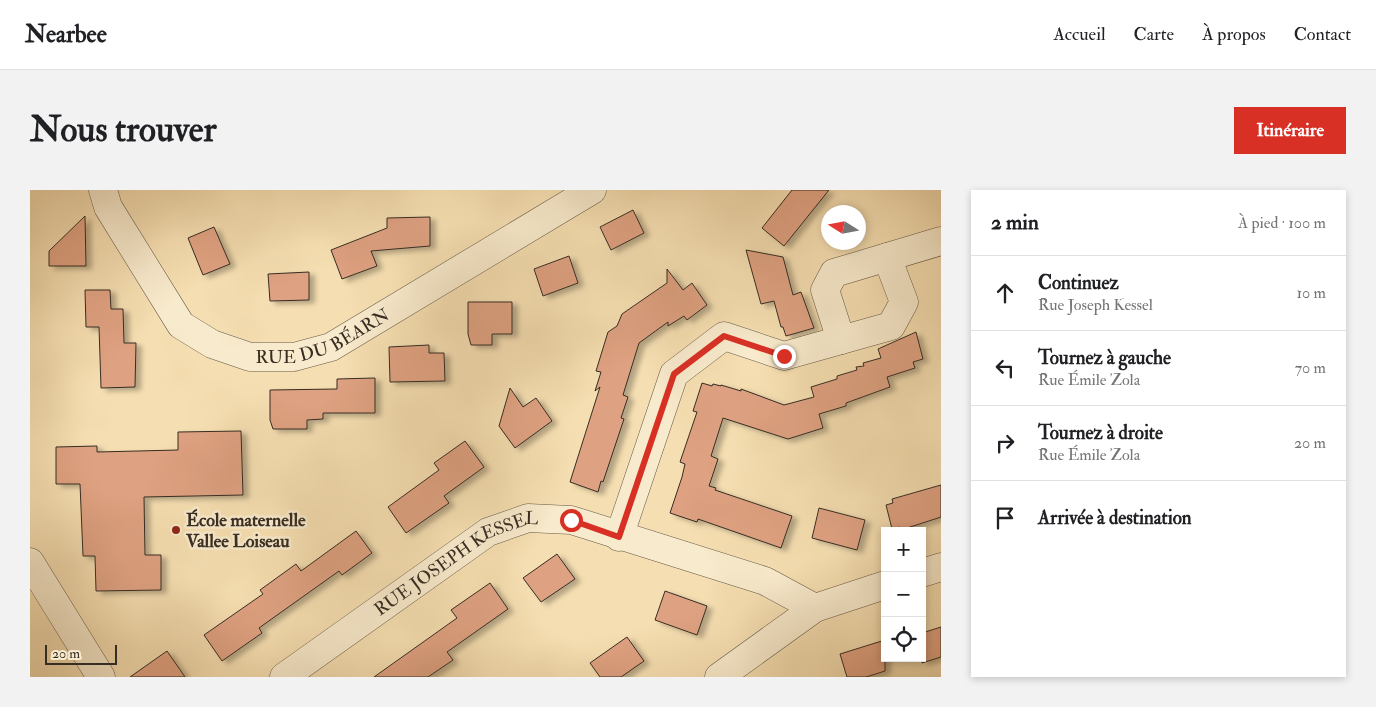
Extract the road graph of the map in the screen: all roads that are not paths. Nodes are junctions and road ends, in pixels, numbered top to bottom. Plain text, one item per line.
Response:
1 (103, 190) edge
2 (592, 190) edge
3 (941, 241) edge
4 (887, 257) junction
5 (841, 340) junction
6 (619, 537) junction
7 (30, 562) edge
8 (941, 568) edge
9 (926, 573) edge
10 (881, 587) edge
11 (39, 597) edge
12 (814, 608) junction
13 (101, 677) edge
14 (284, 677) edge
15 (719, 677) edge

1 - 2 street, RUE DU BÉARN
3 - 4 street
4 - 5 street
4 - 5 street
5 - 6 street
6 - 12 street, RUE JOSEPH KESSEL
6 - 14 street, RUE JOSEPH KESSEL
7 - 11 street
8 - 9 street
10 - 12 street
11 - 13 street
12 - 15 street

